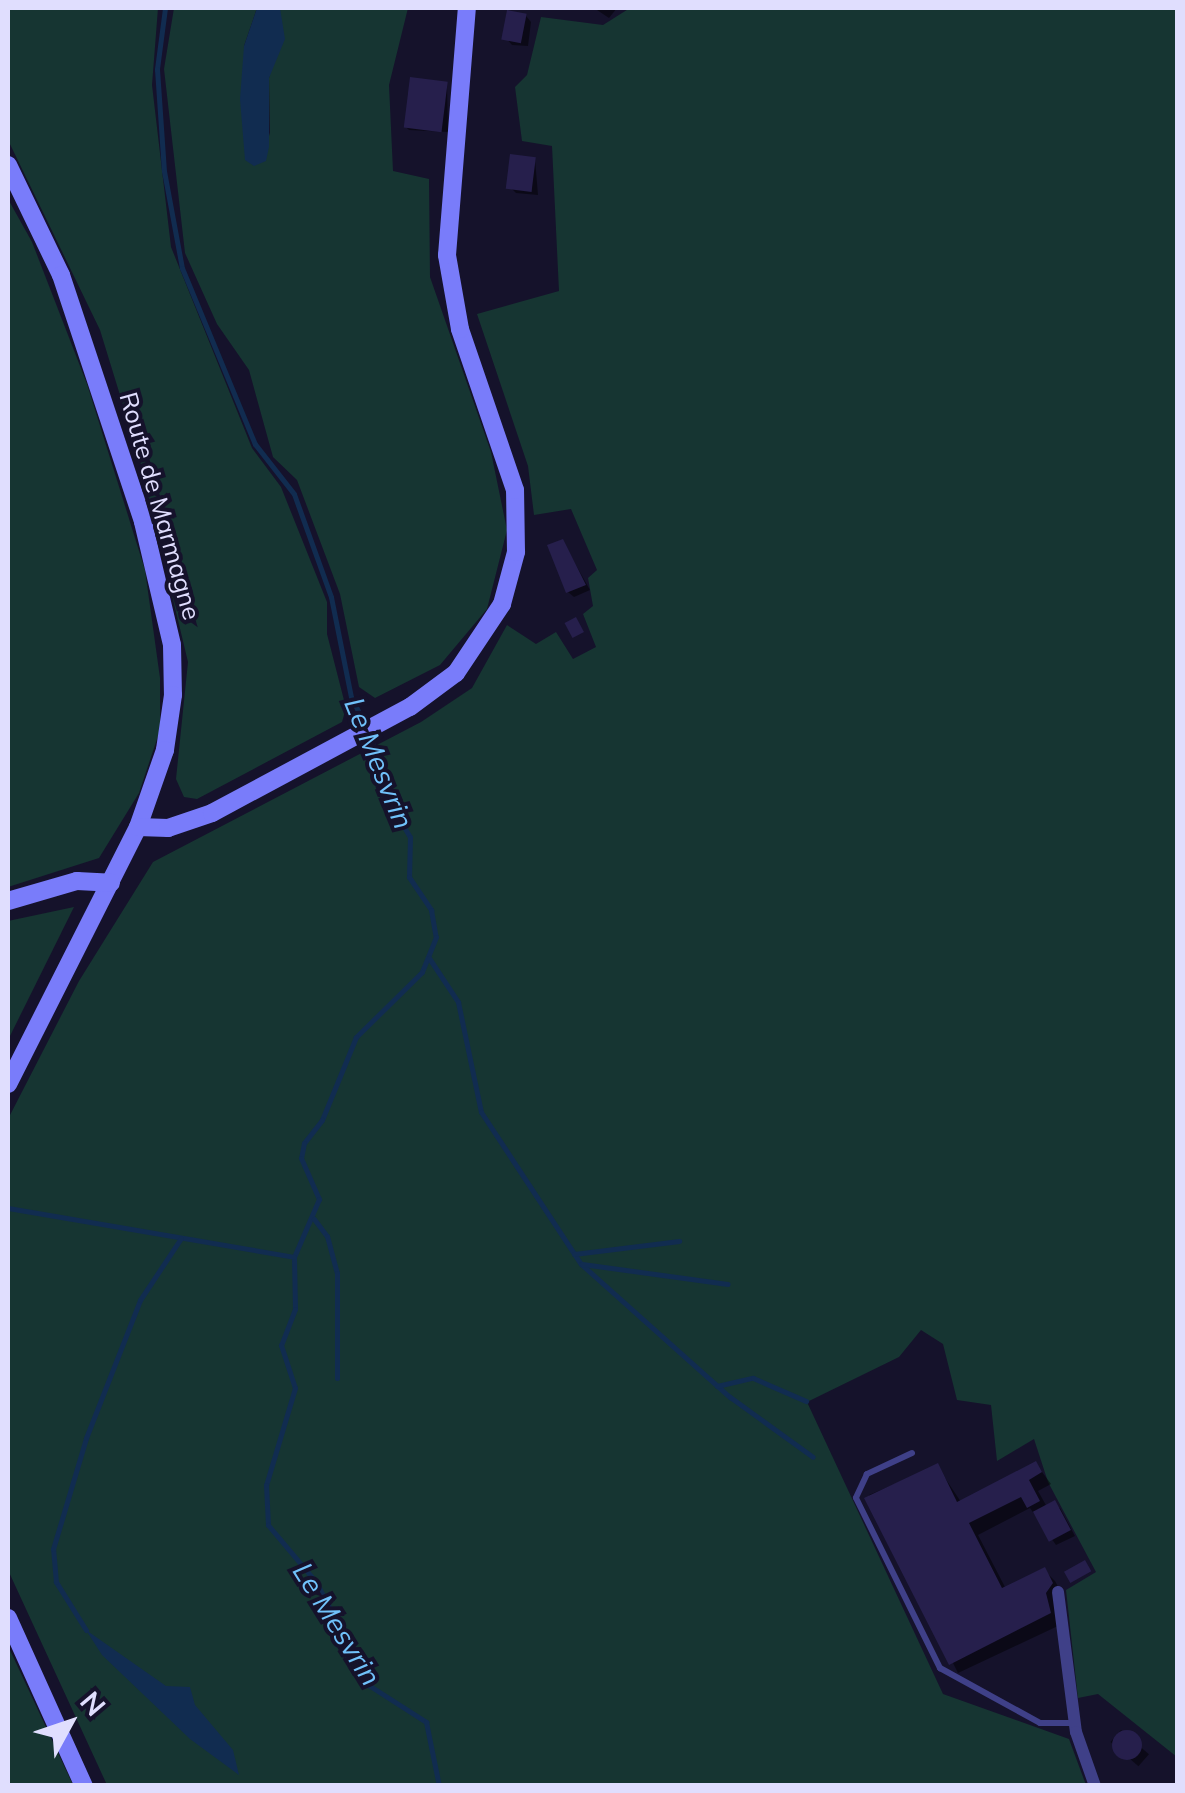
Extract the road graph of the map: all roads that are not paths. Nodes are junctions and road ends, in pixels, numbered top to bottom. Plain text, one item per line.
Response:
1 (467, 8) edge
2 (8, 165) edge
3 (138, 827) junction
4 (110, 883) junction
5 (8, 900) edge
6 (8, 1084) edge
7 (912, 1454) dead end
8 (1058, 1592) dead end
9 (8, 1618) edge
10 (1075, 1722) junction
11 (84, 1786) edge
12 (1094, 1786) edge

1 - 3 main road
2 - 3 main road, Route de Marmagne
3 - 4 main road, Route de Marmagne
4 - 5 main road
4 - 6 main road, Route de Marmagne
7 - 10 lane
8 - 10 street
9 - 11 main road
10 - 12 street

